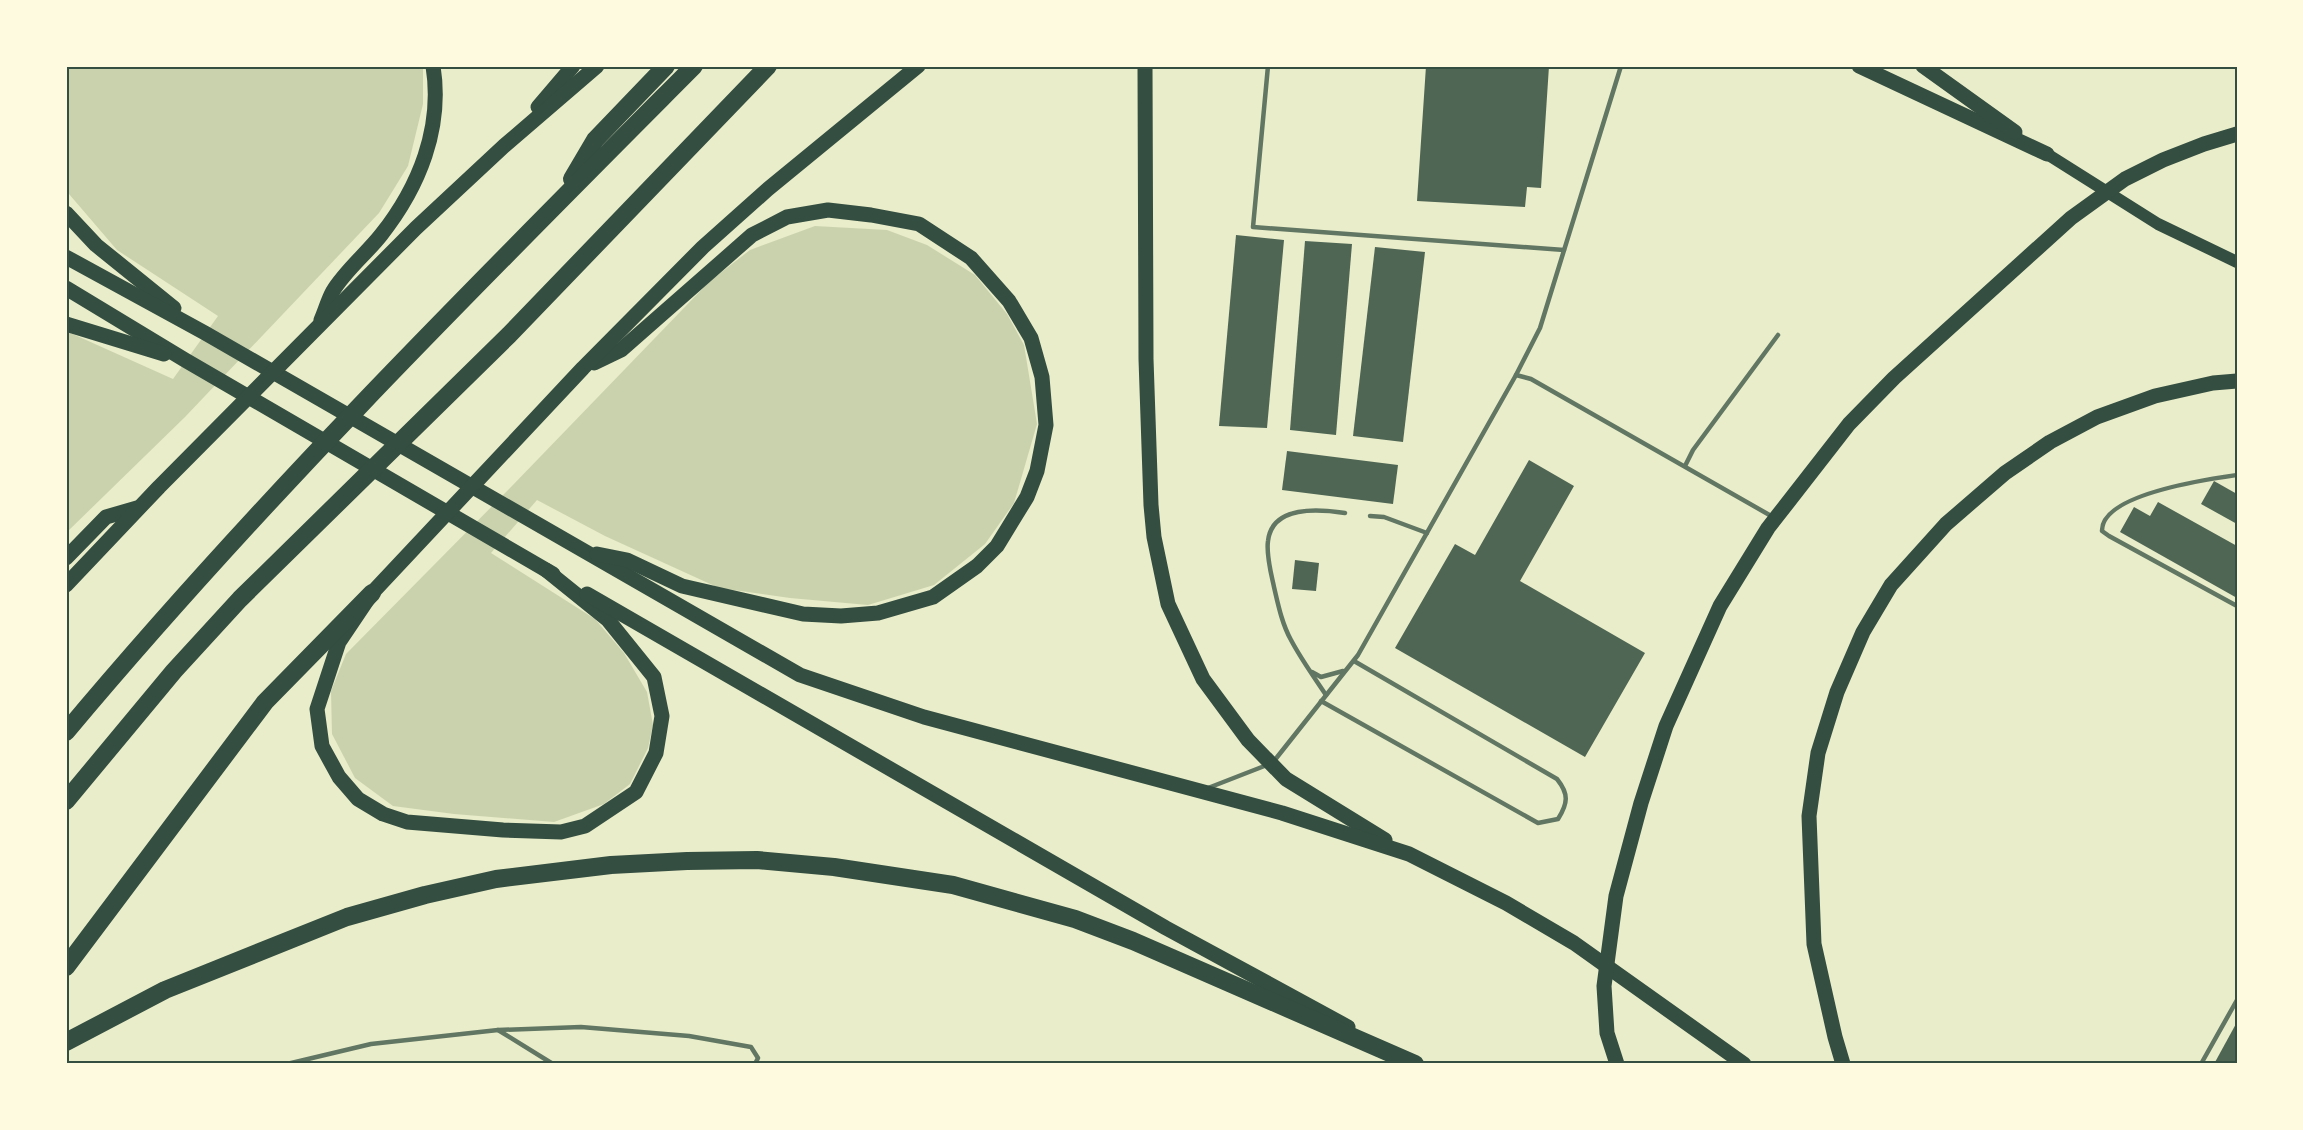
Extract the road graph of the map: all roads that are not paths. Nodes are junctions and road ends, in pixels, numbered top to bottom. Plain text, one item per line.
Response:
1 (433, 66) edge
2 (573, 66) edge
3 (597, 66) edge
4 (666, 66) edge
5 (694, 66) edge
6 (768, 66) edge
7 (918, 66) edge
8 (934, 66) edge
9 (1145, 66) edge
10 (1268, 66) edge
11 (1621, 66) edge
12 (1859, 66) edge
13 (1923, 66) edge
14 (906, 77) junction
15 (2237, 134) edge
16 (504, 146) junction
17 (2047, 154) junction
18 (557, 203) junction
19 (66, 213) edge
20 (1564, 250) junction
21 (66, 257) edge
22 (2237, 262) edge
23 (66, 288) edge
24 (66, 324) edge
25 (317, 329) junction
26 (205, 333) junction
27 (1778, 335) dead end
28 (185, 360) junction
29 (583, 368) junction
30 (1516, 375) junction
31 (2237, 381) edge
32 (1684, 466) junction
33 (2237, 475) edge
34 (140, 507) junction
35 (1345, 513) dead end
36 (1370, 516) dead end
37 (1776, 518) junction
38 (1427, 533) junction
39 (585, 552) junction
40 (66, 558) edge
41 (546, 570) junction
42 (66, 585) edge
43 (372, 593) junction
44 (2237, 606) edge
45 (1354, 661) junction
46 (1346, 670) junction
47 (1311, 672) junction
48 (1326, 695) junction
49 (1320, 701) junction
50 (66, 732) edge
51 (1271, 764) junction
52 (1199, 792) junction
53 (66, 801) edge
54 (1408, 854) junction
55 (66, 967) edge
56 (2237, 1000) edge
57 (498, 1030) junction
58 (66, 1042) edge
59 (287, 1064) edge
60 (553, 1064) edge
61 (755, 1064) edge
62 (1416, 1064) edge
63 (1617, 1064) edge
64 (1744, 1064) edge
65 (1843, 1064) edge
66 (2201, 1064) edge

1 - 25 main road
2 - 16 main road
3 - 16 main road
4 - 18 highway
5 - 18 highway
6 - 53 highway
7 - 14 main road
8 - 14 main road
9 - 51 main road
10 - 20 lane
11 - 20 lane
12 - 17 main road
13 - 17 main road
14 - 29 main road
15 - 37 main road
16 - 25 main road
17 - 22 main road
18 - 50 highway
19 - 26 main road
20 - 30 lane
21 - 26 main road
23 - 28 main road
24 - 28 main road
25 - 34 main road
26 - 39 main road
27 - 32 lane
28 - 41 main road
29 - 39 main road
29 - 43 main road
30 - 32 lane
30 - 38 lane
31 - 65 main road
32 - 37 lane
33 - 44 lane
34 - 40 main road
34 - 42 main road
35 - 47 lane
36 - 38 lane
37 - 63 main road
38 - 45 lane
39 - 52 main road
41 - 43 main road
41 - 62 main road
43 - 55 highway
45 - 46 lane
45 - 49 lane
46 - 47 lane
46 - 48 lane
47 - 48 lane
48 - 49 lane
49 - 51 lane
51 - 52 lane
51 - 54 main road
52 - 54 main road
54 - 64 main road
56 - 66 lane
57 - 59 lane
57 - 60 lane
57 - 61 lane
58 - 62 highway

